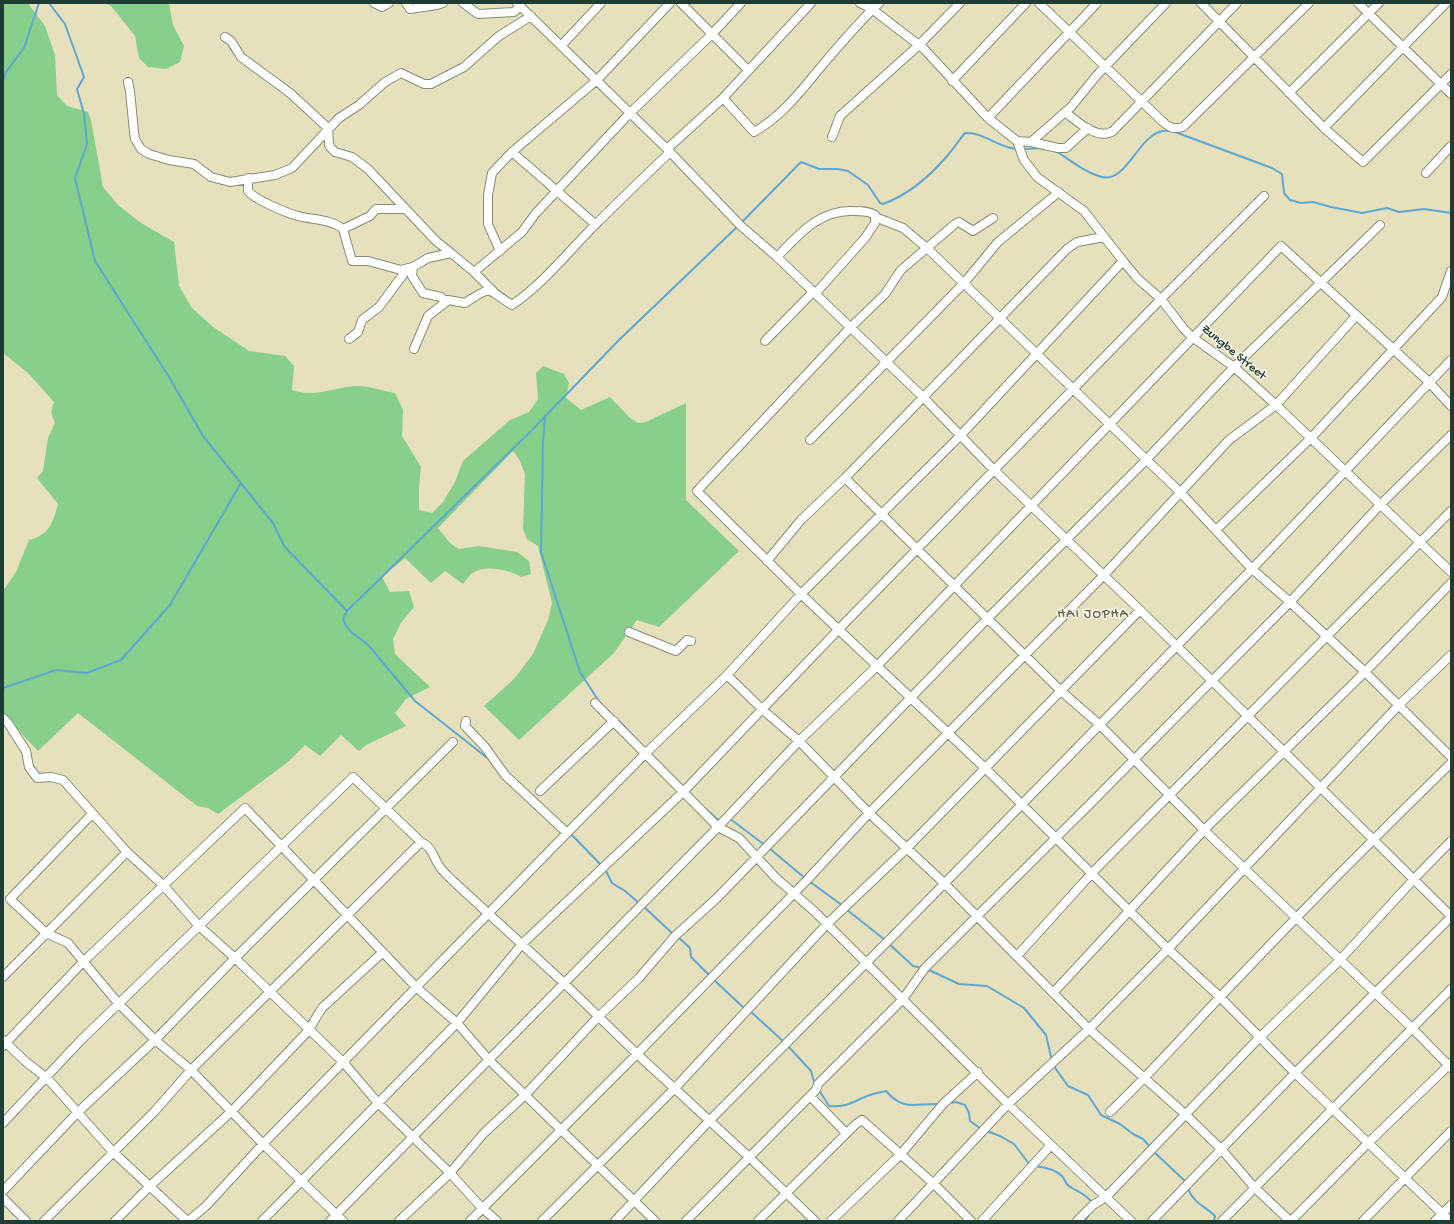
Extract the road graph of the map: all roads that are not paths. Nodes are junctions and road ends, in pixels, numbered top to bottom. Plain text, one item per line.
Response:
1 (374, 3) edge
2 (389, 3) edge
3 (406, 3) edge
4 (443, 3) edge
5 (463, 3) edge
6 (601, 3) edge
7 (670, 3) edge
8 (681, 3) edge
9 (741, 3) edge
10 (811, 3) edge
11 (860, 3) edge
12 (879, 3) edge
13 (960, 3) edge
14 (1026, 3) edge
15 (1039, 3) edge
16 (1097, 3) edge
17 (1166, 3) edge
18 (1201, 3) edge
19 (1237, 3) edge
20 (1309, 3) edge
21 (1358, 3) edge
22 (1379, 3) edge
23 (1446, 3) edge
24 (518, 4) edge
25 (872, 10) junction
26 (1369, 14) junction
27 (531, 16) junction
28 (1219, 21) junction
29 (1070, 31) junction
30 (712, 34) junction
31 (225, 38) dead end
32 (919, 45) junction
33 (561, 46) junction
34 (1401, 47) junction
35 (1255, 57) junction
36 (1106, 66) junction
37 (748, 70) junction
38 (1451, 74) edge
39 (597, 80) junction
40 (952, 81) junction
41 (128, 82) dead end
42 (1440, 85) junction
43 (1289, 93) junction
44 (1451, 94) edge
45 (723, 98) junction
46 (1142, 101) junction
47 (1065, 112) junction
48 (629, 114) junction
49 (988, 118) junction
50 (328, 128) junction
51 (1088, 128) junction
52 (1324, 128) junction
53 (832, 137) dead end
54 (1031, 142) junction
55 (1018, 143) junction
56 (1451, 146) edge
57 (668, 151) junction
58 (512, 152) junction
59 (1426, 173) dead end
60 (248, 178) junction
61 (557, 192) junction
62 (1059, 192) junction
63 (1264, 196) dead end
64 (405, 209) junction
65 (875, 217) junction
66 (993, 218) dead end
67 (595, 224) junction
68 (1380, 225) dead end
69 (343, 229) junction
70 (1104, 237) junction
71 (927, 248) junction
72 (500, 251) junction
73 (451, 253) junction
74 (777, 257) junction
75 (1123, 261) junction
76 (410, 268) junction
77 (1451, 271) edge
78 (474, 272) junction
79 (1319, 282) junction
80 (964, 283) junction
81 (493, 291) junction
82 (814, 293) junction
83 (1161, 299) junction
84 (446, 302) junction
85 (1356, 316) junction
86 (1000, 318) junction
87 (850, 328) junction
88 (1192, 337) junction
89 (349, 338) dead end
90 (765, 341) dead end
91 (414, 349) dead end
92 (1393, 350) junction
93 (1037, 354) junction
94 (1451, 360) edge
95 (885, 361) junction
96 (1234, 367) junction
97 (1429, 382) junction
98 (1072, 390) junction
99 (923, 397) junction
100 (1276, 405) junction
101 (1451, 406) edge
102 (1108, 424) junction
103 (1451, 435) edge
104 (960, 436) junction
105 (1311, 438) junction
106 (810, 440) dead end
107 (1146, 460) junction
108 (994, 470) junction
109 (1344, 472) junction
110 (845, 478) junction
111 (1181, 493) junction
112 (1031, 504) junction
113 (1380, 505) junction
114 (1451, 510) edge
115 (881, 513) junction
116 (1216, 530) junction
117 (1065, 540) junction
118 (1420, 544) junction
119 (917, 549) junction
120 (767, 561) junction
121 (1252, 570) junction
122 (1451, 572) edge
123 (1103, 576) junction
124 (1451, 582) edge
125 (954, 585) junction
126 (801, 594) junction
127 (1290, 602) junction
128 (1140, 610) junction
129 (988, 618) junction
130 (838, 629) junction
131 (629, 632) dead end
132 (1327, 637) junction
133 (690, 641) dead end
134 (1176, 647) junction
135 (1024, 654) junction
136 (1451, 655) edge
137 (878, 665) junction
138 (1365, 672) junction
139 (727, 675) junction
140 (1212, 681) junction
141 (1061, 691) junction
142 (911, 698) junction
143 (595, 703) dead end
144 (1399, 705) junction
145 (763, 710) junction
146 (1248, 716) junction
147 (3, 718) edge
148 (466, 722) dead end
149 (614, 722) junction
150 (1100, 724) junction
151 (948, 734) junction
152 (799, 741) junction
153 (453, 742) dead end
154 (1283, 752) junction
155 (646, 753) junction
156 (1451, 757) edge
157 (1134, 758) junction
158 (1451, 763) edge
159 (986, 769) junction
160 (834, 776) junction
161 (1320, 787) junction
162 (540, 791) dead end
163 (683, 792) junction
164 (1169, 796) junction
165 (1022, 805) junction
166 (386, 810) junction
167 (869, 813) junction
168 (92, 814) junction
169 (718, 827) junction
170 (1204, 830) junction
171 (567, 833) junction
172 (1055, 839) junction
173 (1374, 839) junction
174 (1451, 841) edge
175 (421, 842) junction
176 (281, 846) junction
177 (906, 849) junction
178 (127, 852) junction
179 (756, 856) junction
180 (1244, 868) junction
181 (1092, 873) junction
182 (1414, 879) junction
183 (314, 881) junction
184 (944, 883) junction
185 (164, 886) junction
186 (794, 893) junction
187 (1130, 912) junction
188 (489, 913) junction
189 (348, 916) junction
190 (976, 916) junction
191 (1451, 916) edge
192 (1296, 918) junction
193 (827, 924) junction
194 (199, 926) junction
195 (46, 933) junction
196 (522, 944) junction
197 (1168, 949) junction
198 (383, 952) junction
199 (1017, 956) junction
200 (235, 958) junction
201 (84, 961) junction
202 (1339, 961) junction
203 (866, 963) junction
204 (3, 977) edge
205 (564, 983) junction
206 (416, 987) junction
207 (1451, 989) edge
208 (270, 992) junction
209 (1054, 992) junction
210 (1374, 993) junction
211 (1220, 997) junction
212 (903, 999) junction
213 (118, 1003) junction
214 (598, 1016) junction
215 (457, 1023) junction
216 (1412, 1028) junction
217 (1089, 1029) junction
218 (308, 1031) junction
219 (1259, 1038) junction
220 (156, 1040) junction
221 (4, 1043) edge
222 (637, 1054) junction
223 (489, 1060) junction
224 (344, 1063) junction
225 (1450, 1066) edge
226 (191, 1070) junction
227 (978, 1072) junction
228 (1295, 1073) junction
229 (47, 1078) junction
230 (1146, 1078) junction
231 (675, 1088) junction
232 (815, 1090) junction
233 (525, 1095) junction
234 (378, 1103) junction
235 (1008, 1104) junction
236 (1332, 1108) junction
237 (232, 1111) junction
238 (1110, 1112) dead end
239 (77, 1113) junction
240 (1185, 1114) junction
241 (710, 1120) junction
242 (3, 1123) edge
243 (561, 1131) junction
244 (1451, 1131) edge
245 (846, 1133) junction
246 (414, 1137) junction
247 (1368, 1143) junction
248 (263, 1144) junction
249 (1051, 1145) junction
250 (1222, 1150) junction
251 (113, 1152) junction
252 (901, 1154) junction
253 (750, 1157) junction
254 (597, 1165) junction
255 (450, 1173) junction
256 (1404, 1177) junction
257 (302, 1180) junction
258 (934, 1184) junction
259 (151, 1185) junction
260 (1254, 1187) junction
261 (3, 1191) edge
262 (786, 1194) junction
263 (1106, 1197) junction
264 (3, 1198) edge
265 (635, 1200) junction
266 (1451, 1205) edge
267 (482, 1208) junction
268 (1442, 1214) junction
269 (333, 1218) edge
270 (26, 1221) edge
271 (44, 1221) edge
272 (115, 1221) edge
273 (187, 1221) edge
274 (262, 1221) edge
275 (343, 1221) edge
276 (399, 1221) edge
277 (470, 1221) edge
278 (497, 1221) edge
279 (542, 1221) edge
280 (615, 1221) edge
281 (655, 1221) edge
282 (686, 1221) edge
283 (758, 1221) edge
284 (814, 1221) edge
285 (831, 1221) edge
286 (898, 1221) edge
287 (971, 1221) edge
288 (982, 1221) edge
289 (1077, 1221) edge
290 (1131, 1221) edge
291 (1152, 1221) edge
292 (1222, 1221) edge
293 (1291, 1221) edge
294 (1363, 1221) edge
295 (1435, 1221) edge
296 (1450, 1221) edge

1 - 2 street
3 - 4 street
5 - 24 street
6 - 33 street
7 - 39 street
8 - 30 street
9 - 30 street
10 - 37 street
11 - 25 street
12 - 25 street
13 - 32 street
14 - 40 street
15 - 29 street
16 - 29 street
17 - 36 street
18 - 28 street
19 - 28 street
20 - 35 street
21 - 26 street
22 - 26 street
23 - 34 street
24 - 27 street
25 - 32 street
25 - 45 street
26 - 34 street
26 - 43 street
27 - 33 street
27 - 50 street
28 - 35 street
28 - 46 street
29 - 36 street
29 - 49 street
30 - 37 street
30 - 48 street
31 - 50 street
32 - 40 street
32 - 53 street
33 - 39 street
34 - 42 street
34 - 52 street
35 - 43 street
35 - 46 street
36 - 46 street
36 - 47 street
37 - 45 street
38 - 42 street
39 - 48 street
39 - 58 street
40 - 49 street
41 - 60 street
42 - 44 street
42 - 52 street
43 - 52 street
45 - 57 street
46 - 51 street
47 - 51 street
47 - 54 street
48 - 57 street
48 - 61 street
49 - 55 street
50 - 60 street
50 - 64 street
51 - 54 street
54 - 55 street
55 - 62 street, Zungbe Street
56 - 59 street
57 - 67 street
57 - 74 street
58 - 61 street
58 - 72 street
60 - 69 street
61 - 67 street
61 - 72 street
62 - 70 street, Zungbe Street
62 - 80 street
63 - 83 street
64 - 69 street
64 - 73 street
65 - 71 street
65 - 74 street
65 - 82 street
66 - 71 street
67 - 81 street
68 - 79 street
69 - 76 street
70 - 75 street, Zungbe Street
70 - 86 street
71 - 80 street
71 - 87 street
72 - 78 street
73 - 76 street
73 - 78 street
74 - 82 street
75 - 83 street, Zungbe Street
75 - 93 street
76 - 84 street
76 - 89 street
77 - 92 street
78 - 81 street
79 - 85 street
79 - 88 street
79 - 96 street
80 - 86 street
80 - 95 street
81 - 84 street
82 - 87 street
82 - 90 street
83 - 88 street, Zungbe Street
83 - 98 street
84 - 91 street
85 - 92 street
85 - 100 street
86 - 93 street
86 - 99 street
87 - 95 street
87 - 120 street
88 - 96 street, Zungbe Street
88 - 102 street
92 - 97 street
92 - 105 street
93 - 98 street
93 - 104 street
94 - 97 street
95 - 99 street
95 - 106 street
96 - 100 street, Zungbe Street
96 - 107 street
97 - 101 street
97 - 109 street
98 - 102 street
98 - 108 street
99 - 104 street
99 - 110 street
100 - 105 street, Zungbe Street
100 - 111 street
102 - 107 street
102 - 112 street
103 - 113 street
104 - 108 street
104 - 115 street
105 - 109 street, Zungbe Street
105 - 116 street
107 - 111 street
107 - 117 street
108 - 112 street
108 - 119 street
109 - 113 street, Zungbe Street
109 - 121 street
110 - 115 street
110 - 120 street
111 - 116 street
111 - 123 street
112 - 117 street
112 - 125 street
113 - 118 street, Zungbe Street
113 - 127 street
114 - 118 street
115 - 119 street
115 - 126 street
116 - 121 street
117 - 123 street
117 - 129 street
118 - 122 street, Zungbe Street
118 - 132 street
119 - 125 street
119 - 130 street
120 - 126 street
121 - 127 street
121 - 134 street
123 - 128 street
123 - 135 street
124 - 138 street
125 - 129 street
125 - 137 street
126 - 130 street
126 - 139 street
127 - 132 street
127 - 140 street
128 - 134 street
128 - 141 street
129 - 135 street
129 - 142 street
130 - 137 street
130 - 145 street
131 - 133 street
132 - 138 street
132 - 146 street
134 - 140 street
134 - 150 street
135 - 141 street
135 - 151 street
136 - 144 street
137 - 142 street
137 - 152 street
138 - 144 street
138 - 154 street
139 - 145 street
139 - 155 street
140 - 146 street
140 - 157 street
141 - 150 street
141 - 159 street
142 - 151 street
142 - 160 street
143 - 149 street
144 - 156 street
144 - 161 street
145 - 152 street
145 - 163 street
146 - 154 street
146 - 164 street
147 - 168 street
148 - 171 street
149 - 155 street
149 - 162 street
150 - 157 street
150 - 165 street
151 - 159 street
151 - 167 street
152 - 160 street
152 - 169 street
153 - 166 street
154 - 161 street
154 - 170 street
155 - 163 street
155 - 171 street
157 - 164 street
157 - 172 street
158 - 173 street
159 - 165 street
159 - 177 street
160 - 167 street
160 - 179 street
161 - 173 street
161 - 180 street
163 - 169 street
163 - 196 street
164 - 170 street
164 - 181 street
165 - 172 street
165 - 184 street
166 - 175 street
166 - 176 street
166 - 183 street
167 - 177 street
167 - 186 street
168 - 178 street
168 - 195 street
169 - 179 street
169 - 205 street
170 - 180 street
170 - 187 street
171 - 188 street
172 - 181 street
172 - 190 street
173 - 182 street
173 - 192 street
174 - 182 street
175 - 188 street
175 - 189 street
176 - 183 street
176 - 185 street
176 - 194 street
177 - 184 street
177 - 193 street
178 - 185 street
178 - 195 street
179 - 186 street
179 - 214 street
180 - 192 street
180 - 197 street
181 - 187 street
181 - 199 street
182 - 191 street
182 - 202 street
183 - 189 street
183 - 200 street
184 - 190 street
184 - 203 street
185 - 194 street
185 - 201 street
186 - 193 street
186 - 222 street
187 - 197 street
187 - 209 street
188 - 196 street
188 - 206 street
189 - 198 street
189 - 208 street
190 - 199 street
190 - 212 street
191 - 210 street
192 - 202 street
192 - 211 street
193 - 203 street
193 - 231 street
194 - 200 street
194 - 213 street
195 - 201 street
195 - 204 street
196 - 205 street
196 - 215 street
197 - 211 street
197 - 217 street
198 - 206 street
198 - 218 street
199 - 209 street
200 - 208 street
200 - 220 street
201 - 213 street
201 - 221 street
202 - 210 street
202 - 219 street
203 - 212 street
203 - 241 street
205 - 214 street
205 - 223 street
206 - 215 street
206 - 224 street
207 - 216 street
208 - 218 street
208 - 226 street
209 - 217 street
210 - 216 street
210 - 228 street
211 - 219 street
211 - 230 street
212 - 227 street
212 - 232 street
213 - 220 street
213 - 229 street
214 - 222 street
214 - 233 street
215 - 223 street
215 - 234 street
216 - 225 street
216 - 236 street
217 - 230 street
217 - 235 street
218 - 224 street
218 - 237 street
219 - 228 street
219 - 240 street
220 - 226 street
220 - 239 street
221 - 229 street
222 - 231 street
222 - 243 street
223 - 233 street
223 - 246 street
224 - 234 street
224 - 248 street
225 - 247 street
226 - 237 street
226 - 251 street
227 - 235 street
227 - 252 street
228 - 236 street
228 - 250 street
229 - 239 street
229 - 242 street
230 - 238 street
230 - 240 street
231 - 241 street
231 - 254 street
232 - 245 street
232 - 253 street
233 - 243 street
233 - 255 street
234 - 246 street
234 - 257 street
235 - 249 street
235 - 258 street
236 - 247 street
236 - 260 street
237 - 248 street
237 - 259 street
239 - 251 street
239 - 261 street
240 - 250 street
240 - 263 street
241 - 253 street
241 - 265 street
243 - 254 street
243 - 267 street
244 - 256 street
245 - 252 street
245 - 262 street
246 - 255 street
246 - 269 street
247 - 256 street
247 - 293 street
248 - 257 street
248 - 273 street
249 - 263 street
249 - 288 street
250 - 260 street
250 - 291 street
251 - 259 street
251 - 271 street
252 - 258 street
252 - 285 street
253 - 262 street
253 - 282 street
254 - 265 street
254 - 279 street
255 - 267 street
255 - 276 street
256 - 268 street
256 - 294 street
257 - 269 street
257 - 274 street
258 - 286 street
258 - 287 street
259 - 272 street
259 - 273 street
260 - 292 street
260 - 293 street
262 - 283 street
262 - 284 street
263 - 289 street
263 - 290 street
264 - 270 street
265 - 280 street
265 - 281 street
266 - 268 street
267 - 277 street
267 - 278 street
268 - 295 street
268 - 296 street
269 - 275 street

